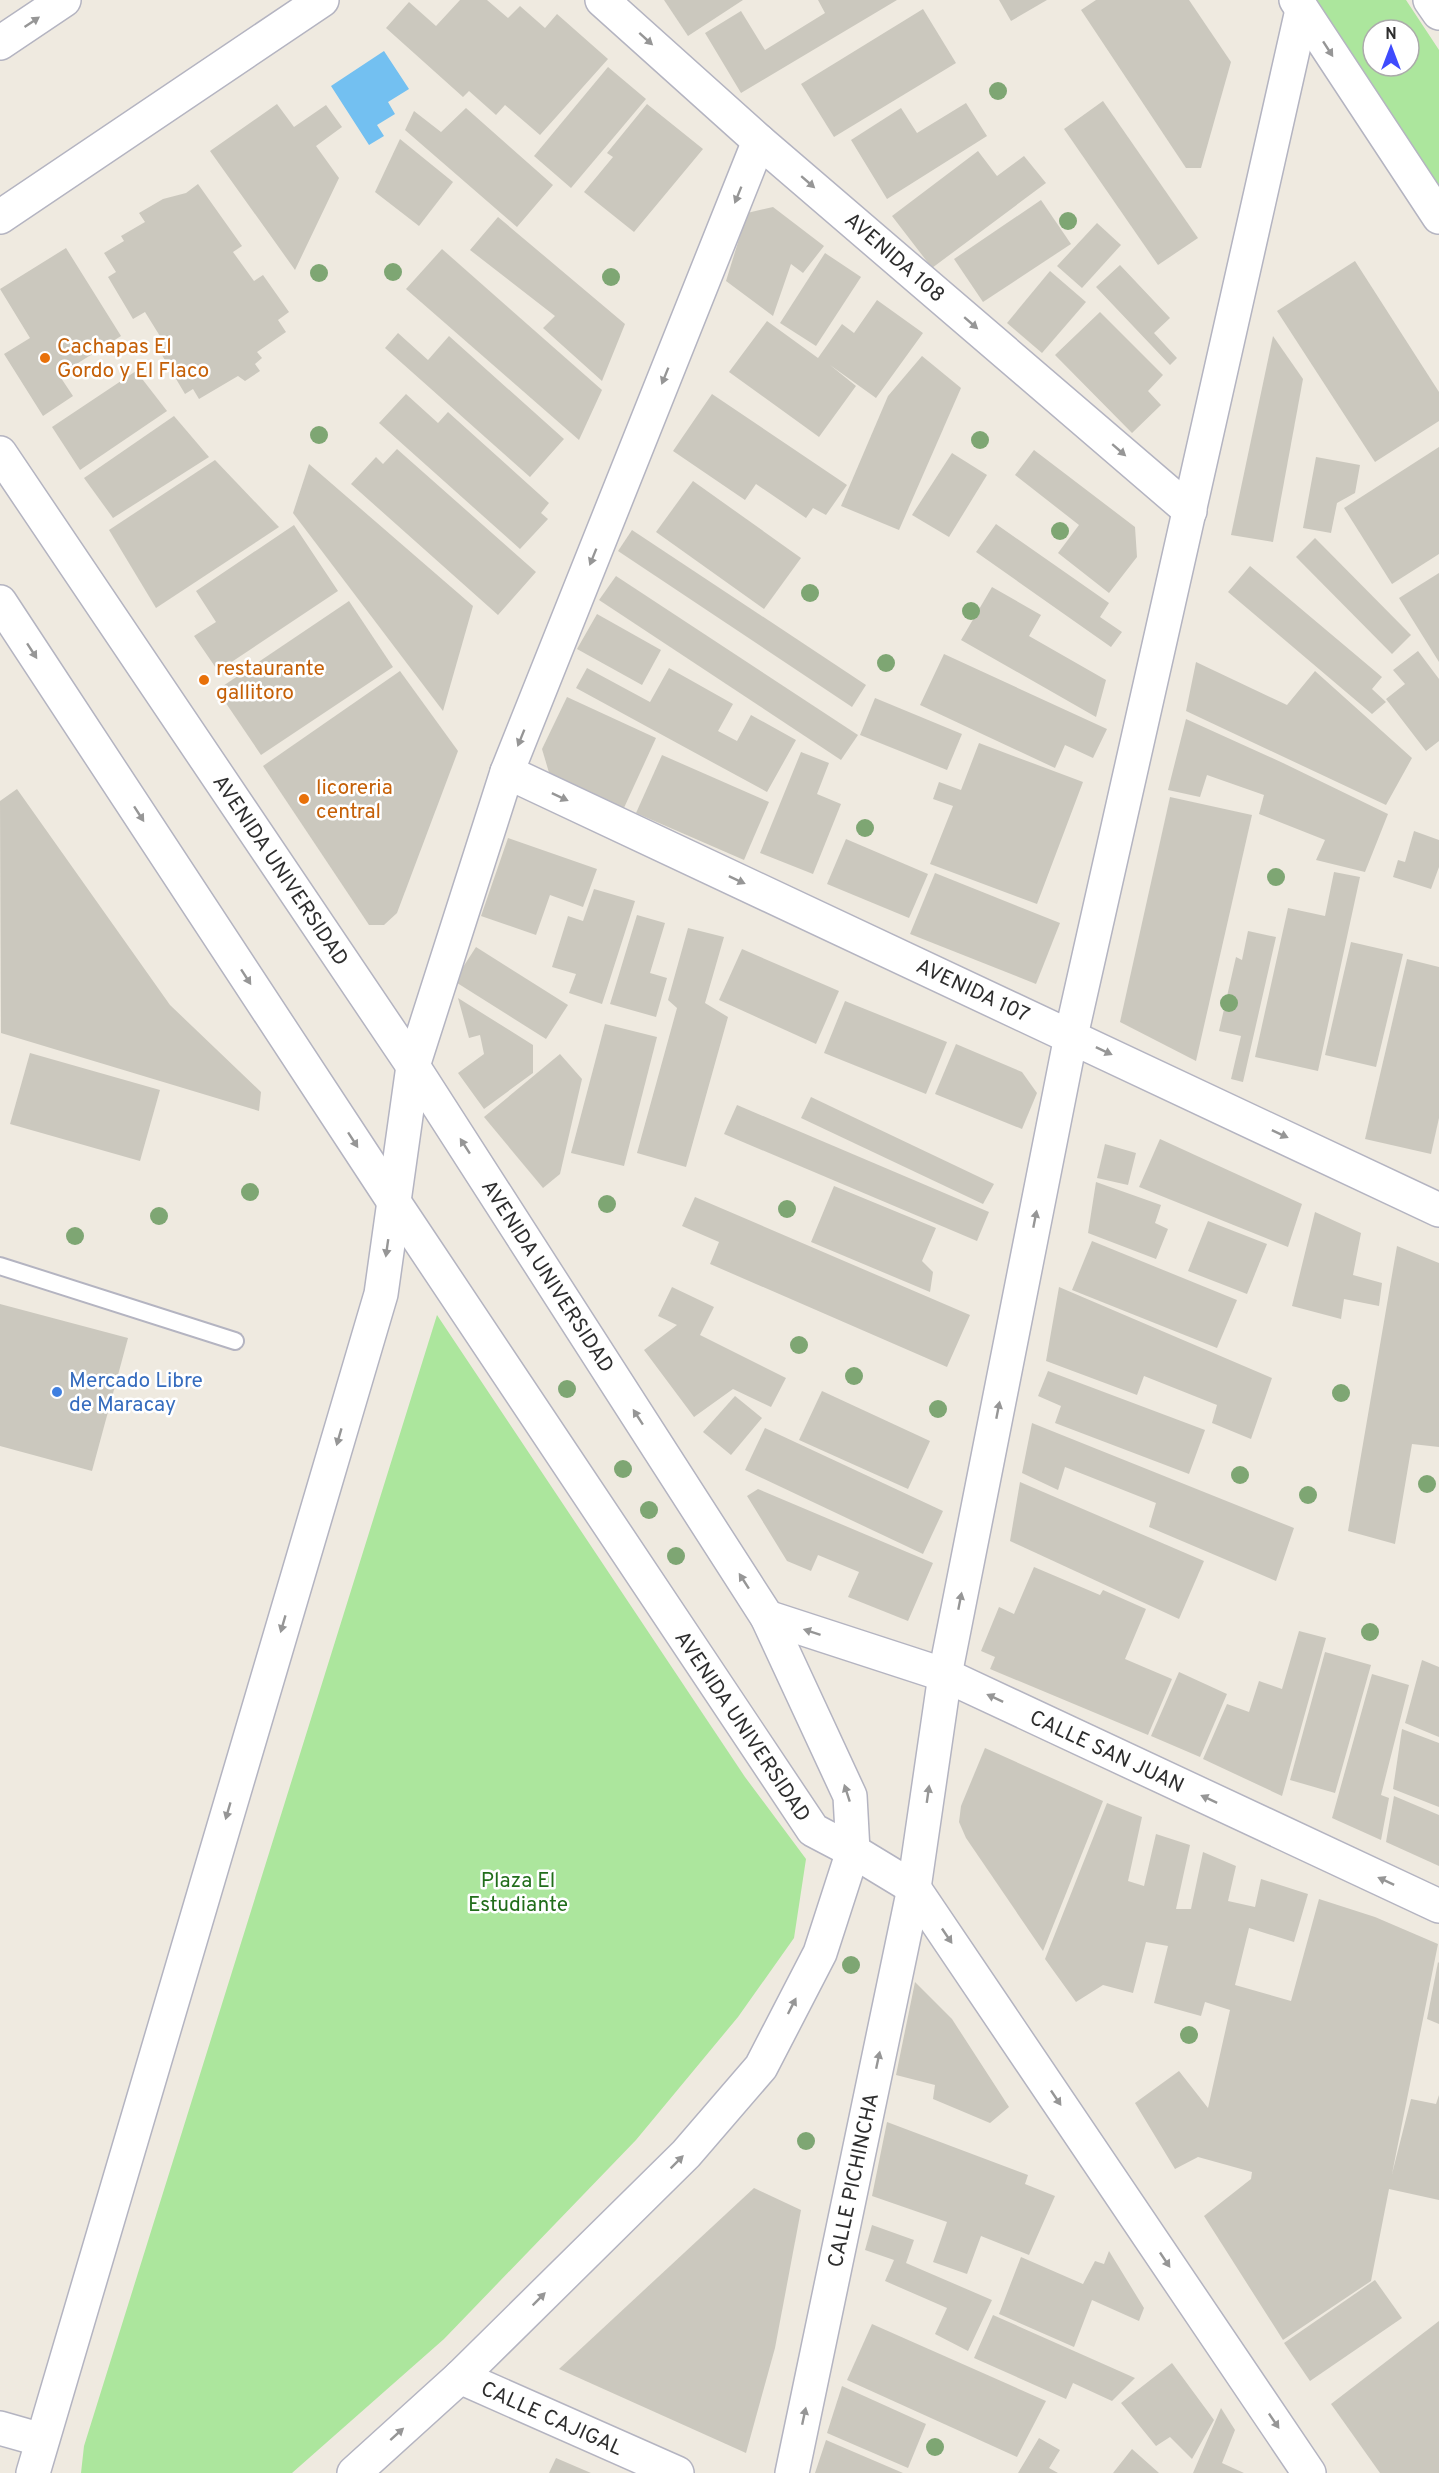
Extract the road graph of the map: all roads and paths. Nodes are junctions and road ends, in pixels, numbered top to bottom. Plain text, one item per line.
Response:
1 (64, 0) edge
2 (322, 0) edge
3 (602, 0) edge
4 (1430, 0) edge
5 (1299, 5) edge
6 (1439, 13) edge
7 (0, 44) edge
8 (759, 141) junction
9 (0, 217) edge
10 (1439, 217) edge
11 (0, 453) edge
12 (1190, 511) junction
13 (0, 602) edge
14 (507, 772) junction
15 (1071, 1036) junction
16 (413, 1066) junction
17 (394, 1202) junction
18 (1439, 1209) edge
19 (0, 1266) edge
20 (236, 1341) dead end
21 (767, 1617) junction
22 (945, 1675) junction
23 (853, 1851) junction
24 (914, 1888) junction
25 (1439, 1906) edge
26 (460, 2377) junction
27 (0, 2428) edge
28 (42, 2440) junction
29 (33, 2473) edge
30 (354, 2473) edge
31 (677, 2473) edge
32 (792, 2473) edge
33 (1309, 2473) edge

7 -> 1 street
2 - 9 street
3 -> 8 street, AVENIDA 108
4 - 6 street
5 -> 10 street
5 - 12 street, CALLE PICHINCHA
8 -> 12 street, AVENIDA 108
8 -> 14 street
11 - 16 street, AVENIDA UNIVERSIDAD
12 - 15 street, CALLE PICHINCHA
13 -> 17 street, AVENIDA UNIVERSIDAD
14 -> 15 street, AVENIDA 107
14 - 16 street
15 -> 18 street, AVENIDA 107
22 -> 15 street, CALLE PICHINCHA
16 - 17 street
21 -> 16 street, AVENIDA UNIVERSIDAD
17 - 23 street, AVENIDA UNIVERSIDAD
17 -> 28 street
19 - 20 lane
22 -> 21 street, CALLE SAN JUAN
23 -> 21 street, AVENIDA UNIVERSIDAD
24 -> 22 street, CALLE PICHINCHA
25 -> 22 street, CALLE SAN JUAN
23 - 24 street
26 -> 23 street
32 -> 24 street, CALLE PICHINCHA
24 -> 33 street
30 -> 26 street
26 - 31 street, CALLE CAJIGAL
27 - 28 street
28 - 29 street

